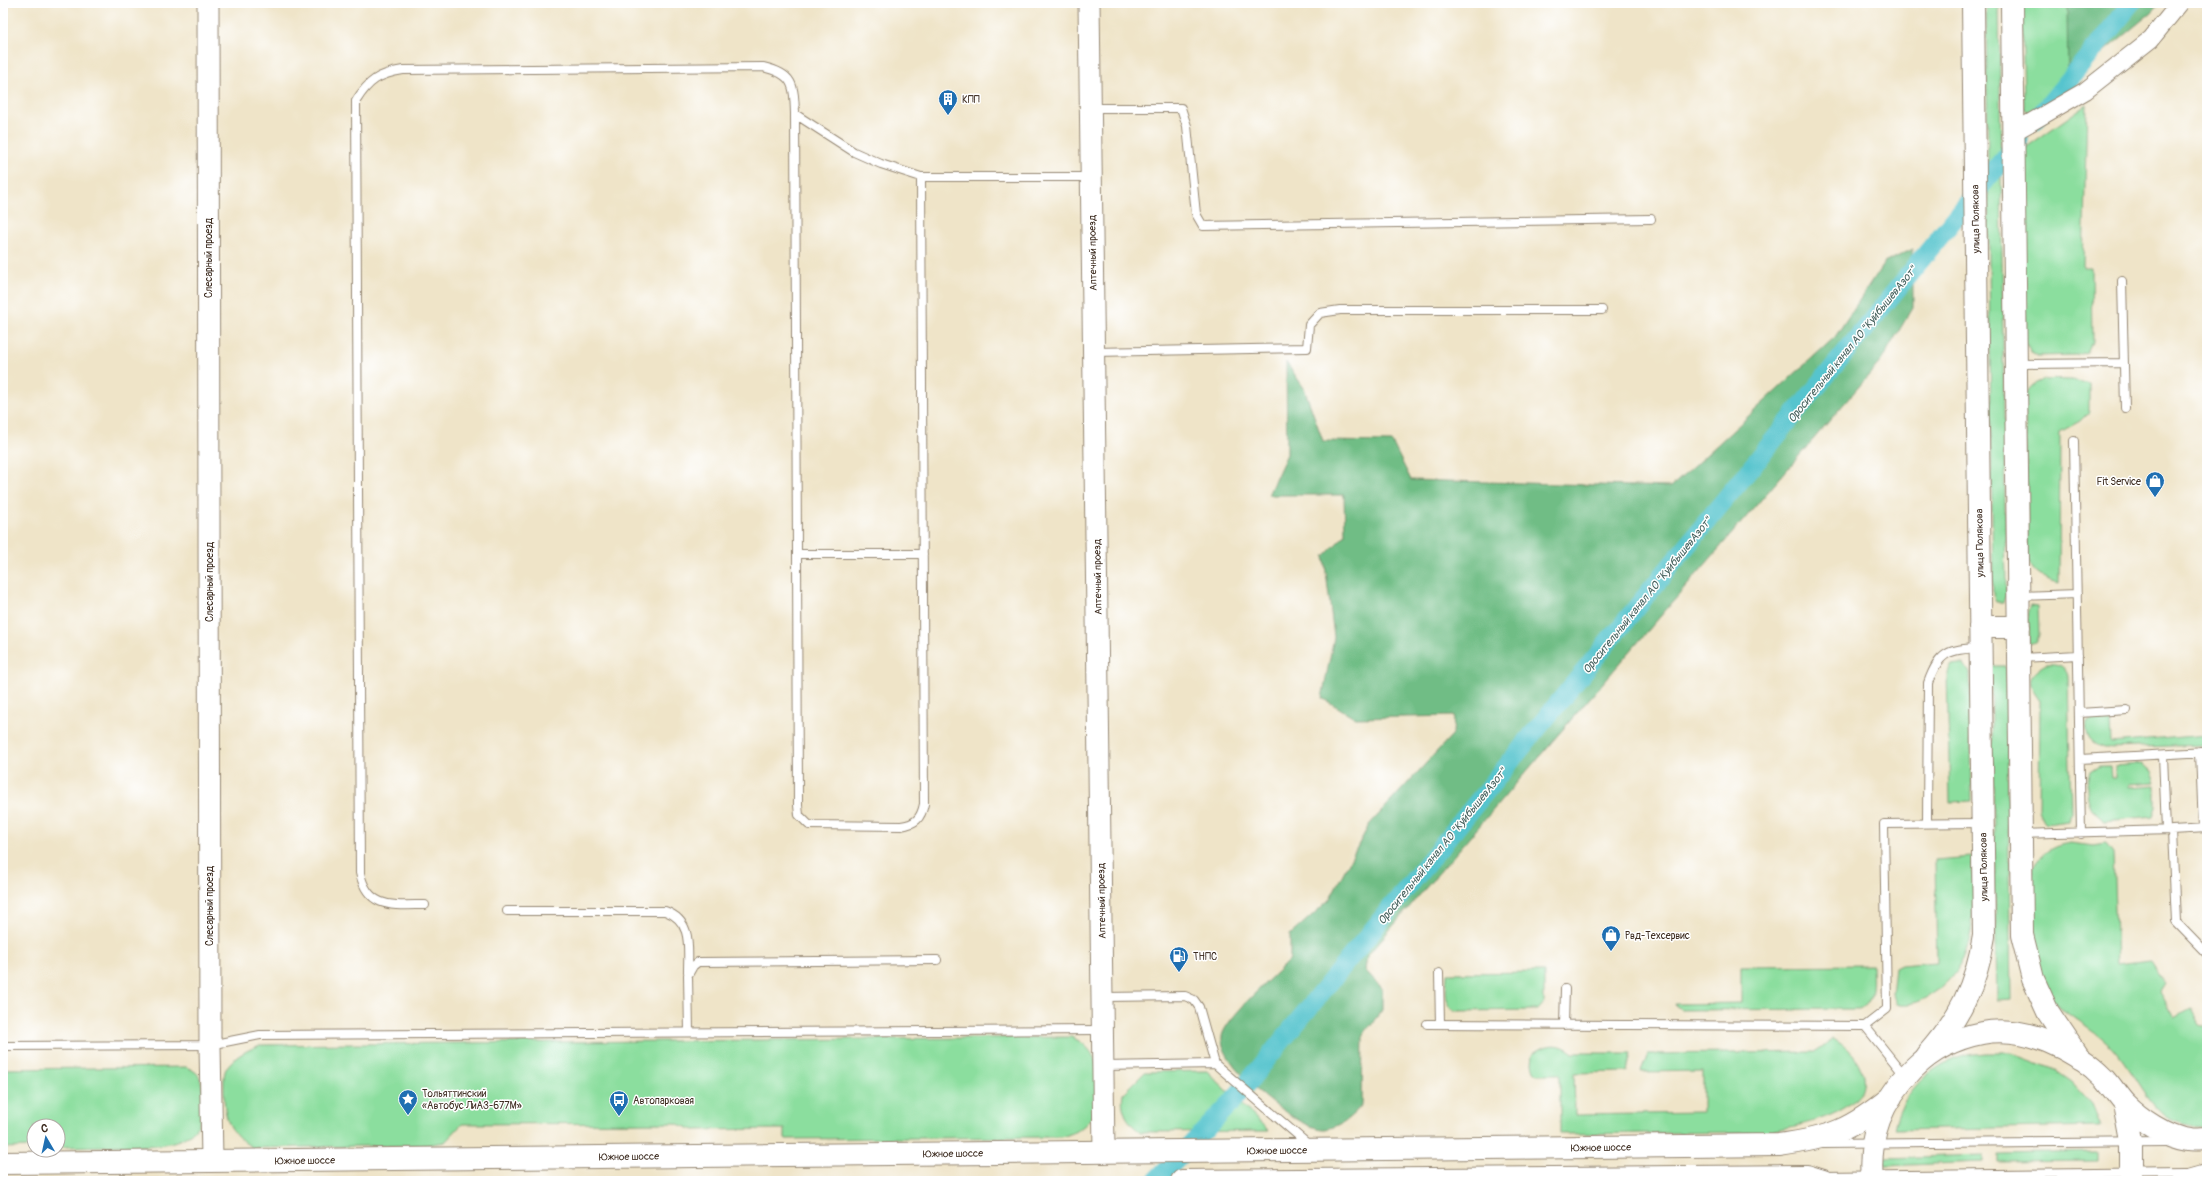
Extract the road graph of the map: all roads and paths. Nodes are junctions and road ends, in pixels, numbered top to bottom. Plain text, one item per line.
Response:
1 (208, 3) edge
2 (1089, 3) edge
3 (1972, 3) edge
4 (2012, 3) edge
5 (2180, 3) edge
6 (1090, 108) junction
7 (795, 114) junction
8 (2014, 132) junction
9 (921, 177) junction
10 (1091, 177) junction
11 (1651, 219) dead end
12 (2122, 281) dead end
13 (1602, 310) dead end
14 (1094, 352) junction
15 (2124, 363) junction
16 (2016, 364) junction
17 (2125, 408) dead end
18 (2074, 441) dead end
19 (797, 554) junction
20 (923, 554) junction
21 (2077, 594) junction
22 (2019, 596) junction
23 (2019, 627) junction
24 (1981, 637) junction
25 (2078, 655) junction
26 (2019, 658) junction
27 (2127, 710) dead end
28 (2079, 713) junction
29 (2204, 752) edge
30 (2163, 755) junction
31 (2080, 759) junction
32 (1927, 823) junction
33 (1983, 823) junction
34 (2205, 828) edge
35 (2169, 830) junction
36 (2021, 834) junction
37 (2081, 834) junction
38 (425, 905) dead end
39 (507, 911) dead end
40 (2207, 954) edge
41 (937, 960) dead end
42 (1439, 973) dead end
43 (688, 975) junction
44 (1565, 989) dead end
45 (1103, 997) junction
46 (1427, 1024) dead end
47 (1440, 1024) junction
48 (1564, 1025) junction
49 (1865, 1026) junction
50 (1103, 1030) junction
51 (688, 1032) junction
52 (210, 1045) junction
53 (3, 1046) edge
54 (2079, 1058) junction
55 (1215, 1064) junction
56 (1103, 1066) junction
57 (1912, 1071) junction
58 (1890, 1097) junction
59 (2124, 1103) junction
60 (2198, 1140) edge
61 (2131, 1141) junction
62 (1871, 1144) junction
63 (1779, 1145) junction
64 (1314, 1150) junction
65 (1104, 1152) junction
66 (212, 1160) junction
67 (3, 1163) edge
68 (2207, 1173) edge
69 (2132, 1177) edge
70 (1815, 1178) edge
71 (1871, 1178) edge
72 (1474, 1180) edge
73 (1182, 1181) edge
74 (2182, 1181) edge

1 - 52 street, Слесарный проезд
2 - 6 street, Аптечный проезд
3 - 24 main road, улица Полякова
4 - 8 main road
5 - 8 street
6 - 10 street, Аптечный проезд
6 - 11 lane
7 - 9 lane
7 - 19 lane
7 - 38 lane
8 - 16 main road
9 - 10 lane
9 - 20 lane
10 - 14 street, Аптечный проезд
12 - 15 lane
13 - 14 lane
14 - 45 street, Аптечный проезд
15 - 16 lane
15 - 17 lane
16 - 22 main road
18 - 21 lane
19 - 20 lane
19 - 20 lane
21 - 22 lane
21 - 25 lane
22 - 23 main road
23 - 24 main road
23 - 26 main road
24 - 32 lane
24 - 33 main road, улица Полякова
25 - 26 lane
25 - 28 lane
26 - 36 main road
27 - 28 lane
28 - 31 lane
29 - 30 lane
29 - 34 lane
30 - 31 lane
30 - 35 lane
31 - 37 lane
32 - 33 lane
32 - 49 lane
33 - 57 main road, улица Полякова
34 - 35 lane
35 - 37 lane
35 - 40 lane
36 - 37 lane
36 - 54 main road
39 - 43 lane
41 - 43 lane
42 - 47 lane
43 - 51 lane
44 - 48 lane
45 - 50 street, Аптечный проезд
45 - 55 lane
46 - 47 lane
47 - 48 lane
48 - 49 lane
49 - 57 lane
50 - 51 lane
50 - 56 street, Аптечный проезд
51 - 52 lane
52 - 53 lane
52 - 66 street, Слесарный проезд
54 - 57 main road, Южное шоссе
54 - 59 main road, Южное шоссе
55 - 56 lane
55 - 64 lane
56 - 65 street, Аптечный проезд
57 - 58 main road, Южное шоссе
58 - 62 main road, Южное шоссе
58 - 63 main road, Южное шоссе
59 - 60 main road, Южное шоссе
59 - 61 main road, Южное шоссе
60 - 61 lane
61 - 62 lane
61 - 69 main road, Южное шоссе
62 - 63 lane
62 - 71 main road, Южное шоссе
63 - 64 main road, Южное шоссе
64 - 65 main road, Южное шоссе
65 - 66 main road, Южное шоссе
66 - 67 main road, Южное шоссе
68 - 69 lane
68 - 74 main road
69 - 71 lane
70 - 71 lane
70 - 72 main road
72 - 73 main road

